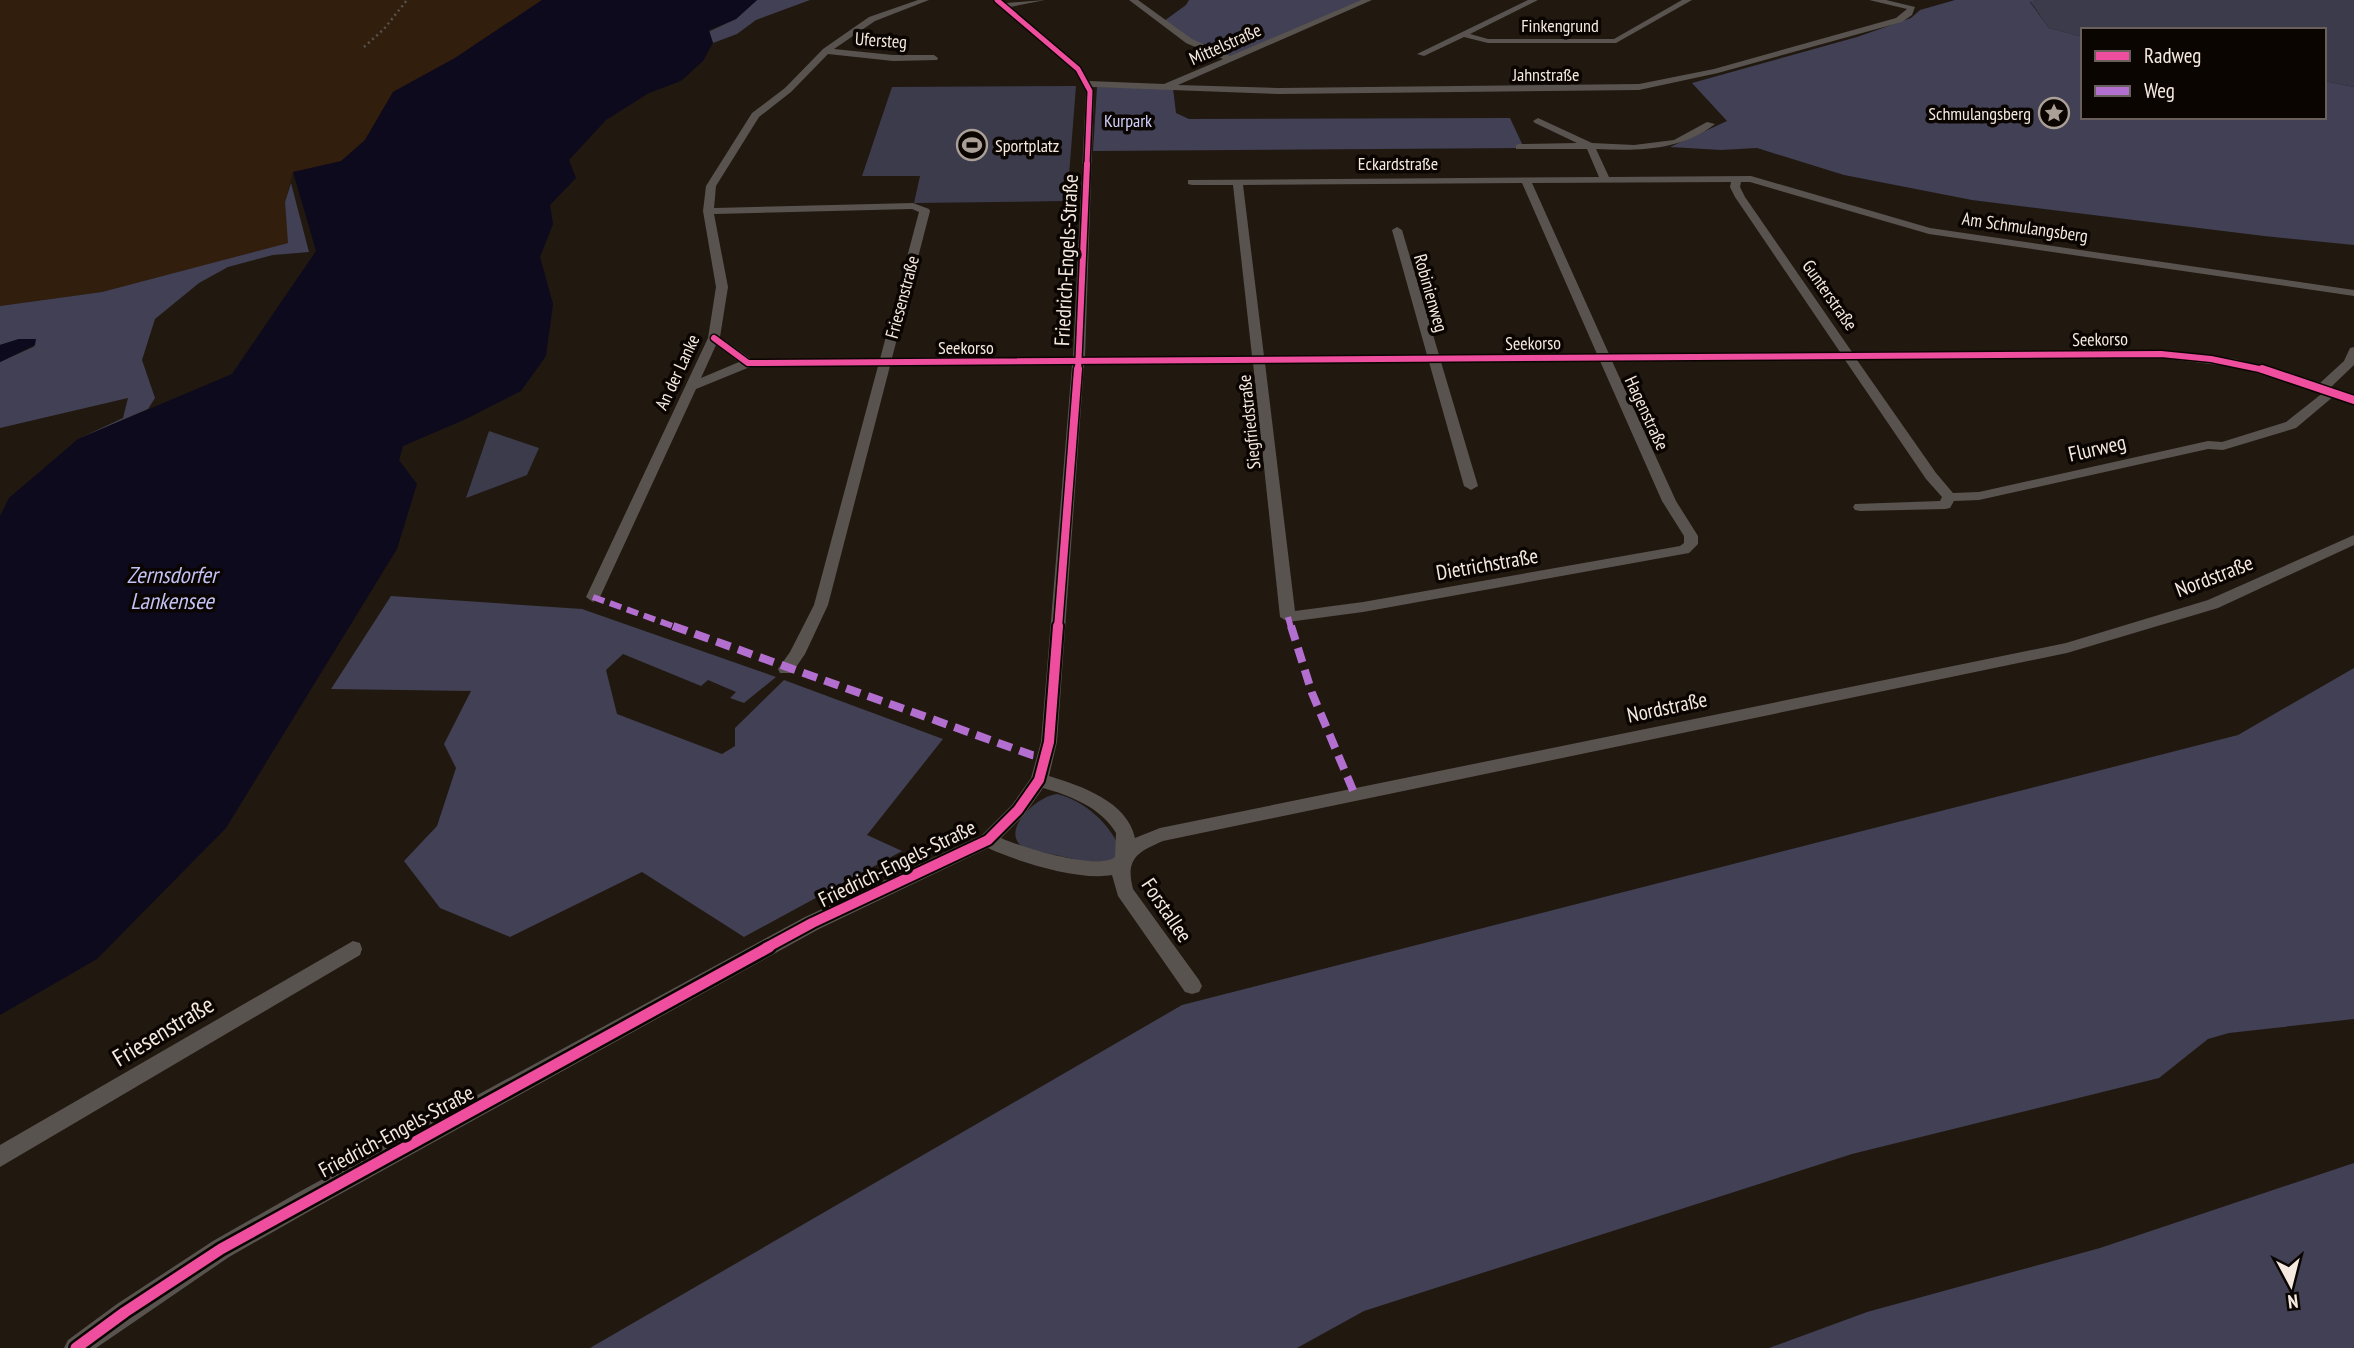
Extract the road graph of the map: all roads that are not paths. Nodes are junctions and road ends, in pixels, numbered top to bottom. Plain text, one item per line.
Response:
1 (925, 0) edge
2 (1041, 0) edge
3 (1133, 0) edge
4 (1368, 0) edge
5 (1534, 0) edge
6 (1688, 0) edge
7 (1873, 0) edge
8 (1000, 3) edge
9 (1463, 34) junction
10 (826, 51) junction
11 (1421, 54) dead end
12 (934, 58) dead end
13 (1229, 59) junction
14 (1089, 84) junction
15 (1165, 87) junction
16 (1538, 121) dead end
17 (1710, 124) dead end
18 (1590, 146) junction
19 (1519, 147) dead end
20 (1525, 179) junction
21 (1605, 180) junction
22 (1737, 180) junction
23 (1695, 181) joint
24 (1192, 182) dead end
25 (1238, 182) junction
26 (708, 211) junction
27 (1396, 230) dead end
28 (2354, 293) edge
29 (714, 338) junction
30 (2354, 351) edge
31 (1852, 357) junction
32 (1604, 358) junction
33 (1434, 360) junction
34 (1260, 361) junction
35 (1078, 362) junction
36 (748, 363) junction
37 (884, 363) junction
38 (689, 388) junction
39 (2328, 389) junction
40 (2354, 400) edge
41 (1471, 486) dead end
42 (1950, 497) junction
43 (1860, 507) dead end
44 (2354, 540) edge
45 (1691, 544) joint
46 (593, 597) dead end
47 (1288, 617) joint
48 (786, 669) dead end
49 (1039, 780) junction
50 (988, 840) junction
51 (1126, 859) junction
52 (353, 949) dead end
53 (1192, 986) dead end
54 (0, 1157) edge
55 (76, 1348) edge

1 - 10 street, An der Lanke
2 - 8 street
3 - 13 street
4 - 13 street, Mittelstraße
5 - 9 street
6 - 9 street, Finkengrund
7 - 15 street, Jahnstraße
8 - 14 street
9 - 11 street
10 - 12 street, Ufersteg
10 - 26 street, An der Lanke
13 - 15 street, Mittelstraße
14 - 15 street, Mittelstraße
14 - 35 street, Friedrich-Engels-Straße
16 - 18 street
17 - 18 street
18 - 19 street
18 - 21 street
20 - 21 street, Eckardstraße
20 - 25 street, Eckardstraße
20 - 32 street, Hagenstraße
21 - 23 street, Eckardstraße
22 - 23 street, Am Schmulangsberg
22 - 28 street, Am Schmulangsberg
22 - 31 street, Gunterstraße
24 - 25 street, Eckardstraße
25 - 34 street, Siegfriedstraße
26 - 29 street, An der Lanke
26 - 37 street, Friesenstraße
27 - 33 street, Robinienweg
29 - 36 street
29 - 38 street, An der Lanke
30 - 39 street, Flurweg
31 - 32 street, Seekorso
31 - 39 street, Seekorso
31 - 42 street, Gunterstraße
32 - 33 street, Seekorso
32 - 45 street, Hagenstraße
33 - 34 street, Seekorso
33 - 41 street, Robinienweg
34 - 35 street, Seekorso
34 - 47 street, Siegfriedstraße
35 - 37 street, Seekorso
35 - 49 street, Friedrich-Engels-Straße
36 - 37 street, Seekorso
36 - 38 street, Seekorso
37 - 48 street, Friesenstraße
38 - 46 street, An der Lanke
39 - 40 street, Seekorso
39 - 42 street, Flurweg
42 - 43 street, Flurweg
44 - 51 street, Nordstraße
45 - 47 street, Dietrichstraße
49 - 50 street, Friedrich-Engels-Straße
49 - 51 street, Forstallee
50 - 51 street, Nordstraße
50 - 55 street, Friedrich-Engels-Straße
51 - 53 street, Forstallee
52 - 54 street, Friesenstraße

